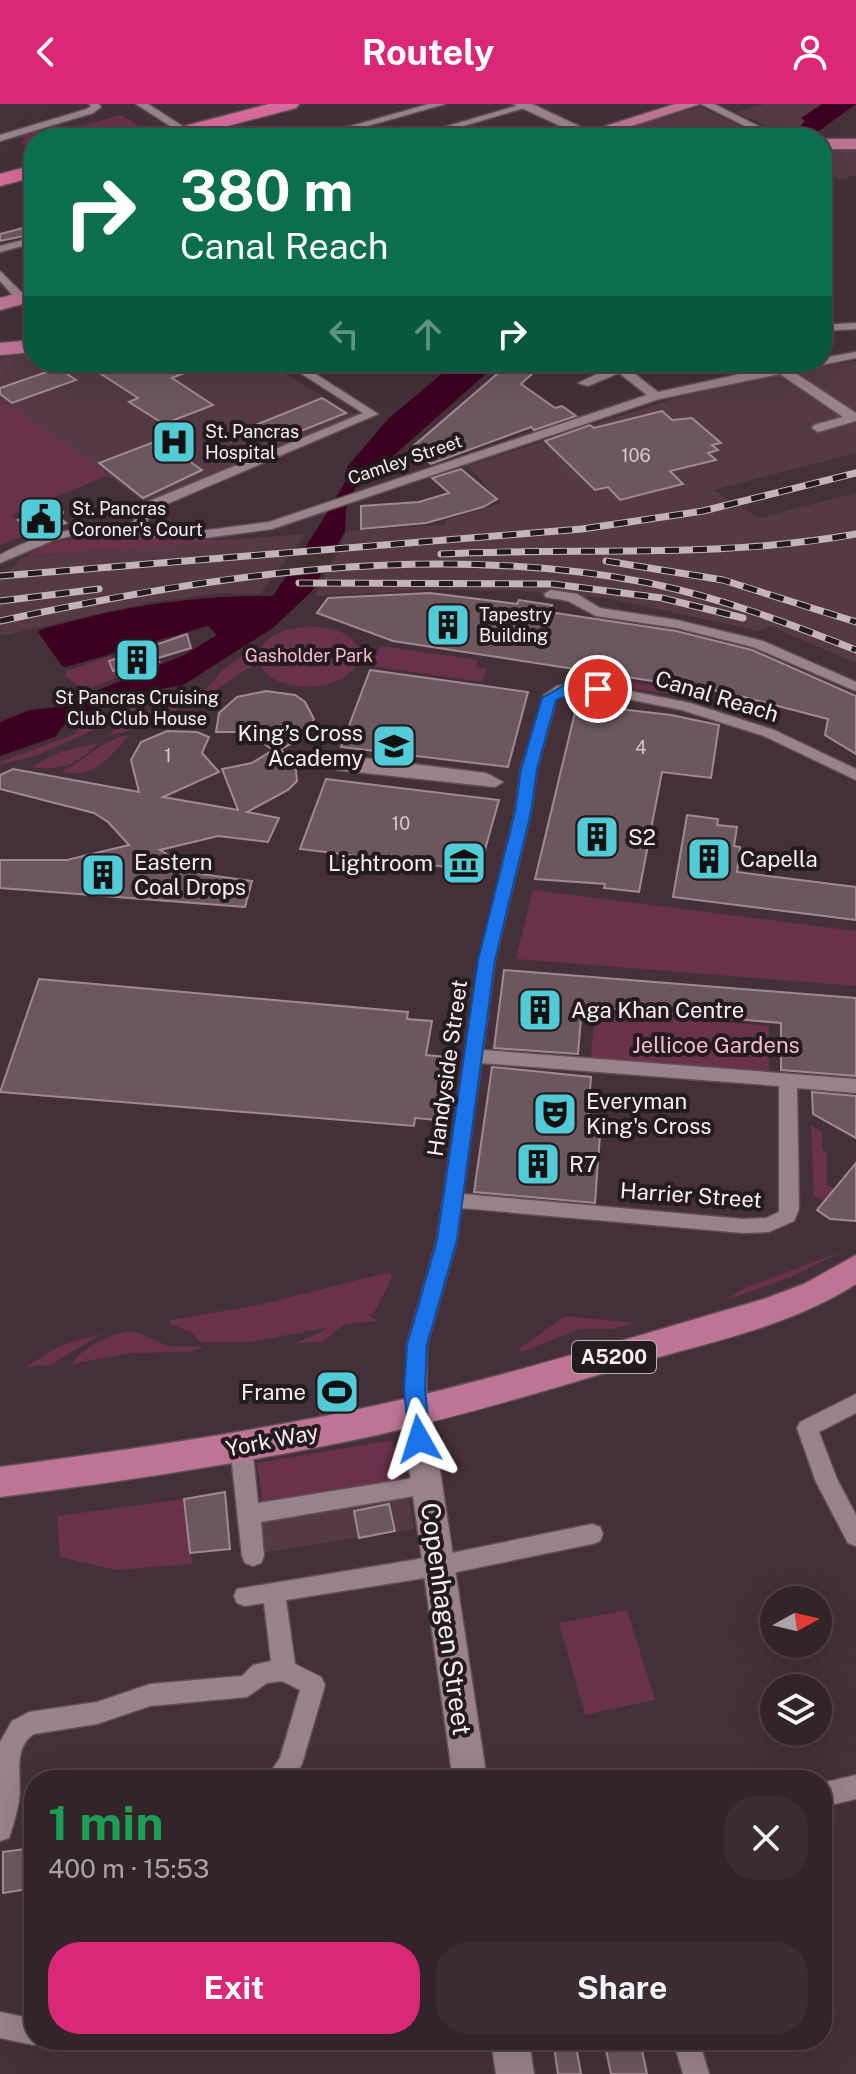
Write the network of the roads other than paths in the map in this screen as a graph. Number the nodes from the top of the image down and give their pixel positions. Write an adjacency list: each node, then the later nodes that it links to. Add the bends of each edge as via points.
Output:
1 (94, 104): 8 (street, via 90,111)
2 (141, 104): 9 (street)
3 (290, 104): 10 (highway)
4 (440, 104): 11 (street)
5 (692, 104): 14 (main road)
6 (706, 104): 15 (street)
7 (523, 105): 12 (street); 13 (main road)
8 (33, 128)
9 (179, 128)
10 (213, 128)
11 (351, 128)
12 (446, 128)
13 (572, 128)
14 (615, 128)
15 (756, 128)
16 (24, 131): 17 (street)
17 (0, 138)
18 (832, 144): 19 (main road)
19 (856, 144)
20 (24, 174): 21 (highway)
21 (0, 180)
22 (24, 243): 23 (street)
23 (0, 249)
24 (0, 274): 25 (street)
25 (24, 293)
26 (24, 297): 27 (main road)
27 (0, 304)
28 (856, 326): 29 (street)
29 (832, 327)
30 (24, 347): 31 (main road)
31 (0, 349)
32 (856, 355): 33 (street, Camley Street)
33 (832, 360)
34 (305, 372): 43 (street, via 372,414 150,506)
35 (607, 372): 39 (street)
36 (629, 372): 40 (street)
37 (767, 372): 40 (street, Camley Street)
38 (786, 372): 41 (street)
39 (584, 383)
40 (656, 396): 43 (street, Camley Street, via 272,525 186,535)
41 (854, 417): 42 (street)
42 (818, 428)
43 (135, 529): 44 (street, Camley Street, via 68,532)
44 (2, 559)
45 (551, 594): 46 (street, via 572,597 596,612 758,644)
46 (856, 687)
47 (558, 691): 49 (street, Canal Reach, via 593,687 705,711 787,741); 50 (street, Handyside Street, via 546,704)
48 (324, 761): 50 (street)
49 (856, 775)
50 (526, 786): 51 (street, Handyside Street, via 487,960)
51 (473, 1056): 52 (street); 54 (street, Handyside Street)
52 (788, 1080): 53 (street); 54 (street, Harrier Street, via 790,1200 787,1216 769,1225)
53 (856, 1086)
54 (454, 1200): 57 (street, Handyside Street, via 419,1332)
55 (856, 1268): 57 (main road, York Way / A5200, via 816,1293 771,1311)
56 (856, 1403): 63 (street, via 807,1428 827,1482)
57 (416, 1411): 58 (main road, York Way / A5200); 60 (main road, Copenhagen Street)
58 (241, 1446): 59 (main road, York Way / A5200); 61 (street)
59 (0, 1482)
60 (426, 1485): 61 (street); 65 (main road, Copenhagen Street)
61 (249, 1514): 64 (street)
62 (592, 1534): 65 (street)
63 (856, 1536)
64 (253, 1556)
65 (437, 1566): 66 (street); 70 (main road, Copenhagen Street)
66 (274, 1591): 67 (street); 68 (street)
67 (245, 1596)
68 (284, 1670): 69 (street, via 313,1685); 73 (street, via 261,1673 247,1686 150,1695 117,1709 29,1723 16,1730 8,1747 7,1799)
69 (285, 1770)
70 (468, 1770)
71 (856, 1787): 72 (street)
72 (832, 1793)
73 (0, 1829)
74 (0, 2025): 75 (street)
75 (24, 2030)
76 (511, 2050): 78 (main road)
77 (689, 2050): 79 (street)
78 (515, 2074)
79 (696, 2074)

